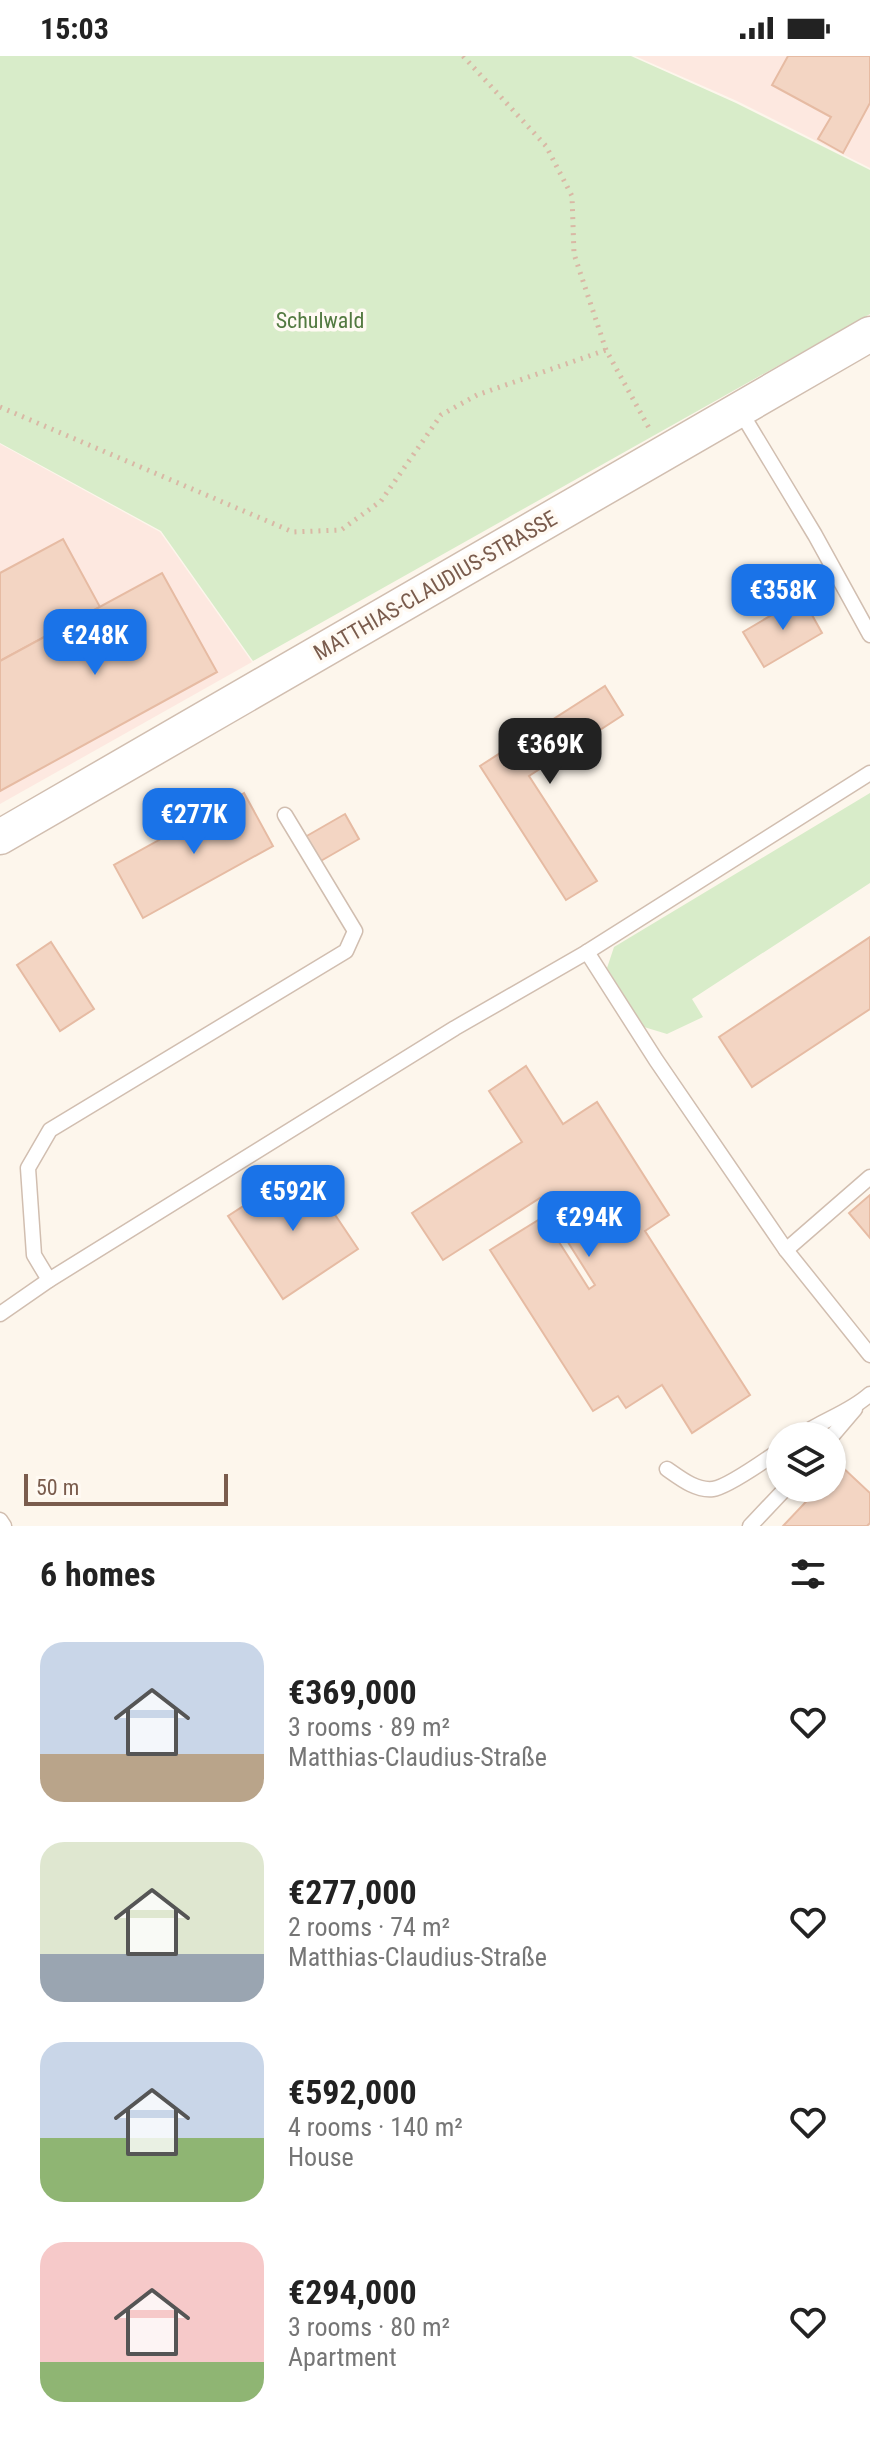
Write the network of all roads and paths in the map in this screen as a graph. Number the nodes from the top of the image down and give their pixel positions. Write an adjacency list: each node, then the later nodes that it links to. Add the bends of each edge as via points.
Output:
1 (463, 56): 3 (path, via 546,146 572,196 574,254)
2 (870, 334): 5 (street, MATTHIAS-CLAUDIUS-STRASSE)
3 (606, 350): 4 (path, via 477,395 441,415 381,501 341,530 293,532); 6 (path)
4 (0, 407)
5 (739, 409): 6 (street, MATTHIAS-CLAUDIUS-STRASSE); 7 (lane)
6 (663, 453): 10 (street, MATTHIAS-CLAUDIUS-STRASSE)
7 (870, 635)
8 (870, 773): 11 (lane)
9 (285, 815): 14 (lane, via 355,931 346,951 50,1130 28,1168 34,1255)
10 (0, 837)
11 (587, 952): 13 (lane); 14 (lane)
12 (870, 1177): 13 (lane)
13 (786, 1250): 16 (lane)
14 (49, 1280): 15 (lane)
15 (0, 1314)
16 (870, 1355)
17 (870, 1394): 18 (lane)
18 (857, 1405): 19 (lane); 20 (lane)
19 (822, 1422)
20 (843, 1422)
21 (766, 1460): 22 (lane, via 714,1489 687,1483)
22 (667, 1469)
23 (773, 1502): 26 (lane)
24 (0, 1520): 25 (lane)
25 (4, 1526)
26 (750, 1526)

